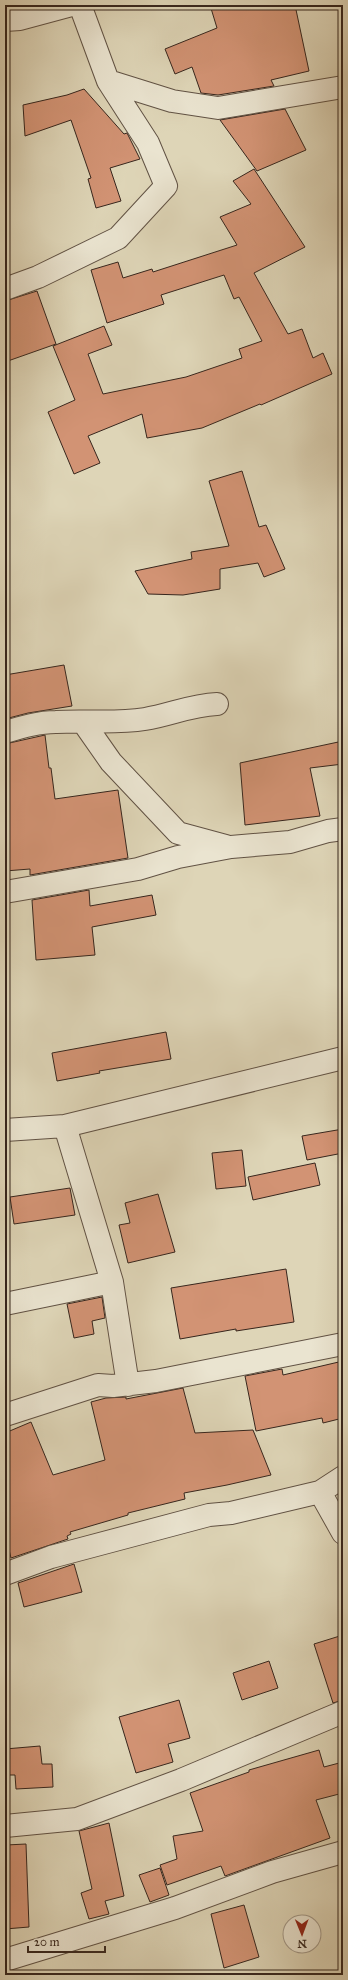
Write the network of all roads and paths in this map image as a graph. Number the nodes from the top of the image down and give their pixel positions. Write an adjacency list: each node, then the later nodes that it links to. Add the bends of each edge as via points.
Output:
1 (72, 5): 3 (street, via 20,19)
2 (80, 5): 4 (street)
3 (5, 20)
4 (108, 81): 5 (street, via 172,102 218,108); 6 (street, via 148,143 166,186 118,238 38,277)
5 (343, 87)
6 (5, 289)
7 (217, 704): 8 (street, via 198,705 146,719)
8 (83, 722): 9 (street, via 55,722 24,726); 11 (street, via 111,762 178,833)
9 (5, 732)
10 (343, 829): 11 (street, via 290,842)
11 (231, 847): 12 (street, via 178,857 138,869)
12 (5, 892)
13 (343, 1058): 14 (street)
14 (65, 1126): 15 (street); 16 (street)
15 (5, 1130)
16 (112, 1282): 17 (street); 19 (street)
17 (5, 1304)
18 (343, 1344): 19 (street)
19 (128, 1385): 20 (street, via 98,1385)
20 (5, 1415)
21 (343, 1476): 22 (street)
22 (320, 1492): 23 (street); 24 (street, via 231,1513 209,1515 51,1557)
23 (343, 1534)
24 (5, 1574)
25 (343, 1712): 26 (street, via 181,1780 77,1819)
26 (5, 1826)
27 (343, 1852): 28 (street, via 272,1872 175,1908)
28 (5, 1960)
29 (5, 1963): 30 (street, via 9,1962)
30 (10, 1975)

